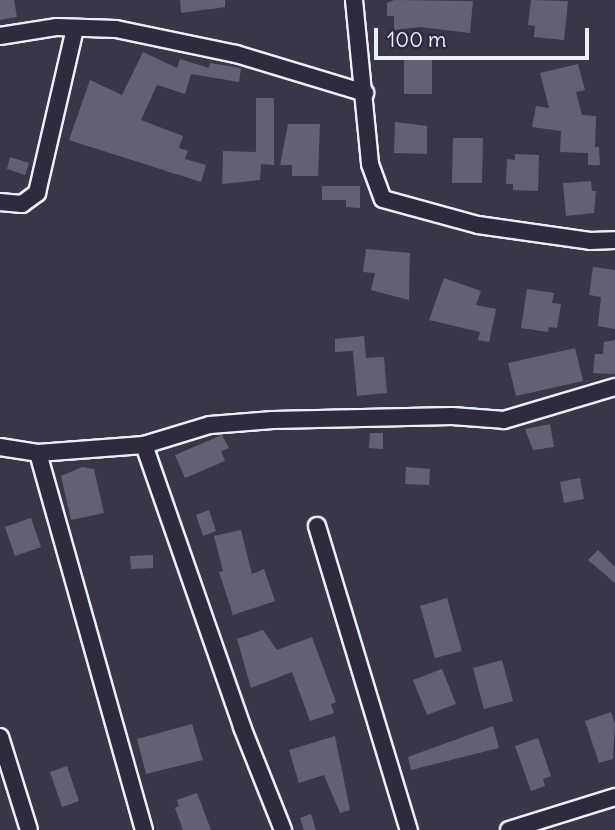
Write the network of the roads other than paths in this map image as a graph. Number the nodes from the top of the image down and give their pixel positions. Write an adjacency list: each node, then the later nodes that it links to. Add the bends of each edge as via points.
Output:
1 (354, 0): 4 (street)
2 (75, 28): 3 (street); 4 (street, via 116,29 236,54); 5 (street, via 37,193 22,204)
3 (0, 36)
4 (365, 93): 6 (street, via 370,164 383,199 478,225 590,241)
5 (0, 202)
6 (615, 240)
7 (615, 387): 8 (street, via 505,420 452,416 272,420 210,425)
8 (144, 445): 10 (street); 16 (street, via 242,727)
9 (0, 447): 10 (street)
10 (38, 453): 15 (street)
11 (317, 526): 17 (street)
12 (0, 737): 14 (street)
13 (615, 797): 18 (street)
14 (29, 830)
15 (144, 830)
16 (283, 830)
17 (409, 830)
18 (509, 830)

